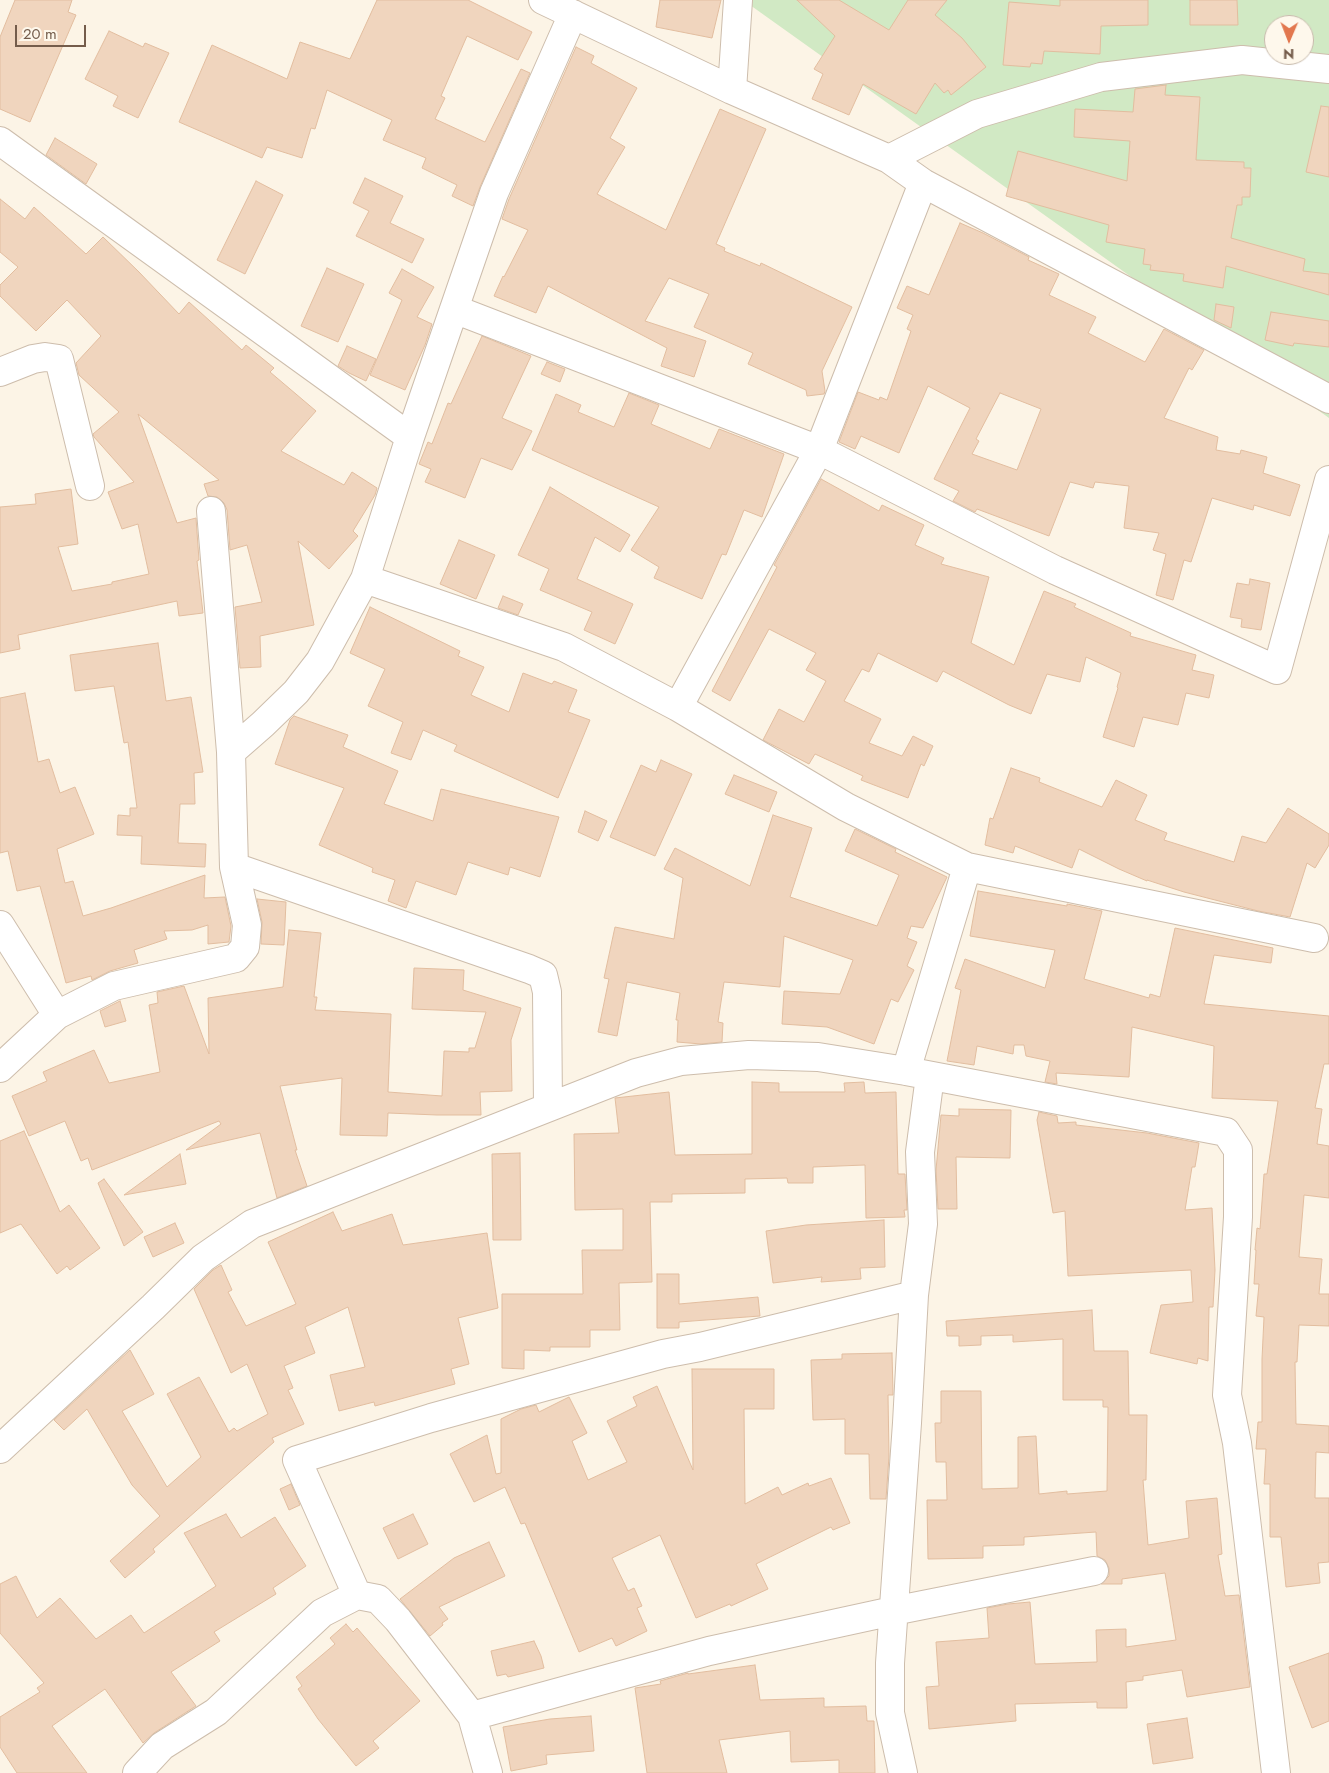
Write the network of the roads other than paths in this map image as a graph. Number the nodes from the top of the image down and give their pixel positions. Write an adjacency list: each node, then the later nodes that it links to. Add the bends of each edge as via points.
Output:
1 (543, 0): 3 (street)
2 (738, 0): 5 (street)
3 (573, 14): 5 (street); 9 (street, via 494,193)
4 (1329, 69): 7 (street, via 1242,60 1101,76 977,114)
5 (732, 90): 7 (street)
6 (0, 141): 12 (street)
7 (889, 159): 8 (street)
8 (923, 183): 11 (street); 13 (street)
9 (454, 309): 12 (street); 13 (street)
10 (0, 372): 15 (street, via 33,359 59,359)
11 (1329, 399)
12 (410, 436): 17 (street)
13 (819, 450): 14 (street, via 1054,570 1277,670); 18 (street)
14 (1329, 480)
15 (90, 486)
16 (211, 511): 19 (street)
17 (366, 579): 18 (street, via 564,647); 19 (street, via 320,661 296,692)
18 (678, 707): 21 (street, via 846,807)
19 (231, 752): 20 (street)
20 (234, 867): 24 (street, via 247,926 245,947 236,958 114,986); 27 (street, via 543,975 547,992)
21 (967, 867): 23 (street); 26 (street)
22 (0, 925): 24 (street)
23 (1314, 938)
24 (57, 1015): 25 (street)
25 (0, 1068)
26 (918, 1073): 27 (street, via 818,1058 749,1055 682,1061 636,1073); 28 (street, via 923,1224); 37 (street, via 1226,1132 1238,1150 1238,1217 1227,1395 1237,1443)
27 (548, 1107): 29 (street, via 252,1224 203,1258)
28 (914, 1295): 31 (street, via 663,1354 431,1418 297,1460); 32 (street)
29 (0, 1449)
30 (1094, 1571): 32 (street)
31 (357, 1595): 33 (street, via 378,1599 398,1620); 34 (street, via 322,1613 216,1712 162,1746)
32 (893, 1611): 33 (street, via 709,1651); 36 (street, via 890,1712)
33 (472, 1716): 35 (street)
34 (138, 1773)
35 (488, 1773)
36 (903, 1773)
37 (1276, 1773)

